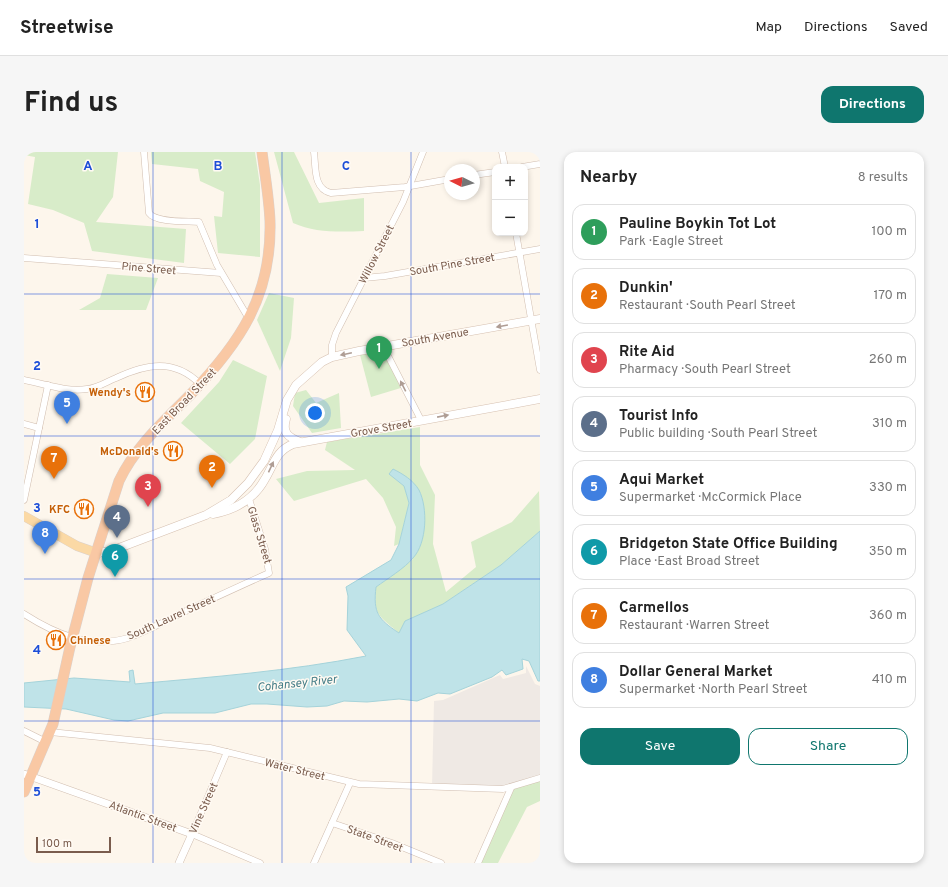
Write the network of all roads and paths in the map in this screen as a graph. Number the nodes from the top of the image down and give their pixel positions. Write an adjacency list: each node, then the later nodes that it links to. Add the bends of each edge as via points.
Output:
1 (144, 152): 17 (street, via 149,213 159,219 199,222)
2 (262, 152): 19 (highway, East Broad Street, via 269,210 269,249 262,284)
3 (314, 152): 12 (street, via 317,179 323,190 331,193 346,194)
4 (423, 152): 12 (street, Willow Street)
5 (502, 152): 6 (street)
6 (504, 164)
7 (540, 164): 8 (street)
8 (528, 166)
9 (492, 172): 10 (street)
10 (480, 174)
11 (444, 181): 12 (street)
12 (410, 186): 18 (street, Willow Street)
13 (516, 236): 15 (street)
14 (540, 249): 15 (street, South Pine Street)
15 (519, 252): 18 (street, South Pine Street); 20 (street)
16 (24, 258): 17 (street, Pine Street)
17 (221, 273): 19 (street)
18 (364, 278): 22 (street, Willow Street, via 336,333)
19 (249, 319): 25 (highway, East Broad Street, via 229,352)
20 (536, 320): 21 (main road, South Avenue, one-way to 21); 23 (street)
21 (383, 346): 22 (main road, South Avenue, one-way to 22); 29 (street, one-way to 21)
22 (332, 357): 27 (main road, South Avenue, via 318,365)
23 (540, 370)
24 (24, 380): 26 (street)
25 (200, 384): 26 (street, via 181,370 158,365 139,368 88,389); 39 (highway, East Broad Street, via 143,444 126,466 116,488)
26 (48, 386): 31 (street)
27 (295, 387): 32 (main road, via 284,431 290,438); 33 (main road, via 287,400 267,454)
28 (540, 399): 29 (main road, Grove Street, one-way to 28)
29 (421, 420): 32 (main road, Grove Street)
30 (24, 424): 31 (street)
31 (39, 428): 35 (street)
32 (301, 442): 34 (main road, Grove Street, one-way to 32, via 266,478 279,452 285,447)
33 (251, 480): 34 (main road, via 247,489); 36 (main road)
34 (249, 499): 36 (main road, via 244,497); 37 (main road, via 230,510); 40 (street, Glass Street)
35 (24, 500)
36 (231, 500): 37 (main road)
37 (206, 515): 39 (main road, via 111,551)
38 (24, 516): 39 (main road, via 77,546)
39 (97, 553): 42 (highway, East Broad Street)
40 (270, 572): 42 (street, South Laurel Street, via 130,637 111,641)
41 (24, 614): 42 (street, South Laurel Street, via 47,629)
42 (72, 638): 44 (highway, East Broad Street)
43 (24, 732): 44 (street, Water Street)
44 (48, 737): 45 (street, Water Street, via 210,748); 46 (highway, East Broad Street)
45 (227, 752): 48 (street, Water Street); 52 (street, Vine Street)
46 (28, 775): 50 (highway, East Broad Street); 52 (street, Atlantic Street)
47 (540, 778): 49 (street, Water Street)
48 (350, 783): 49 (street, Water Street, via 378,786); 51 (street)
49 (511, 788): 57 (street)
50 (24, 792)
51 (332, 823): 55 (street); 56 (street, State Street)
52 (192, 834): 53 (street, Vine Street); 54 (street, Atlantic Street)
53 (179, 863)
54 (260, 863)
55 (314, 863)
56 (441, 863)
57 (478, 863)

